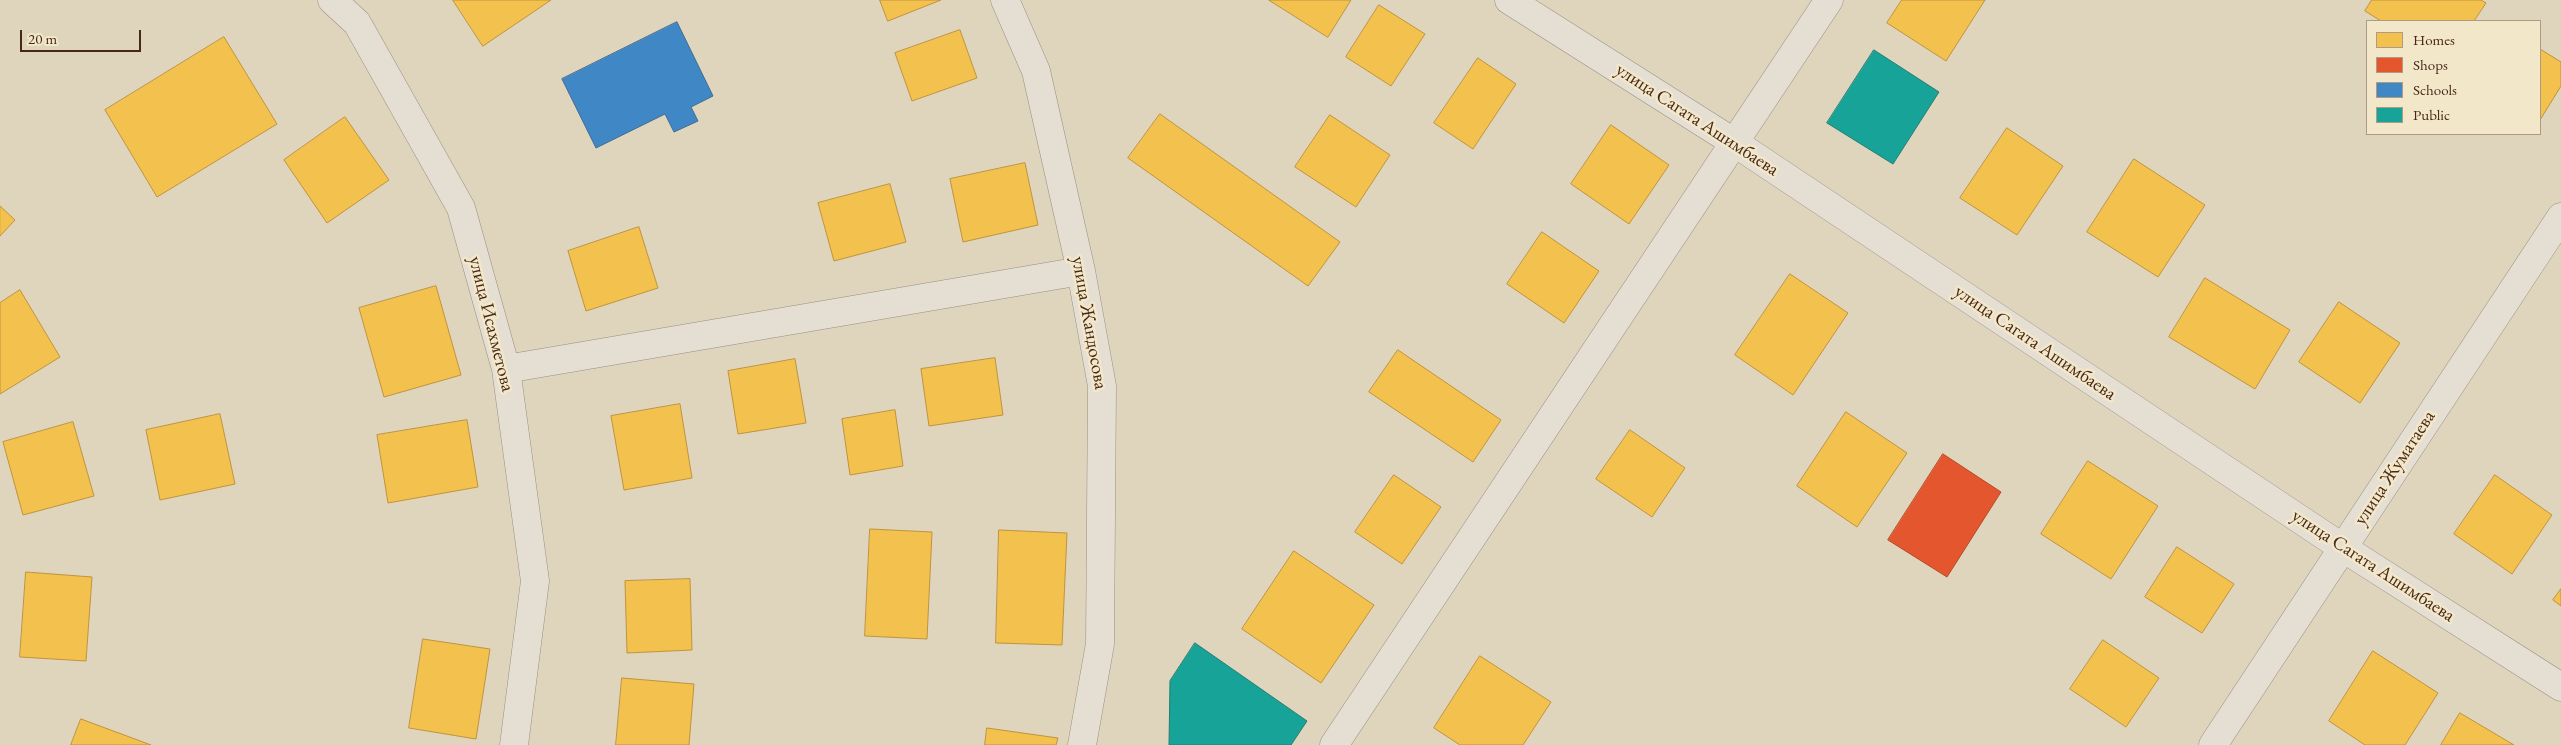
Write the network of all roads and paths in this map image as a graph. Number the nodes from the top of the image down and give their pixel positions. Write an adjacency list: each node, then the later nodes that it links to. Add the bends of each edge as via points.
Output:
1 (332, 0): 8 (street, улица Исахметова, via 357,23 462,208)
2 (1004, 0): 7 (street, улица Жандосова, via 1036,71)
3 (1509, 0): 5 (street, улица Сагата Ашимбаева)
4 (1829, 0): 5 (street)
5 (1735, 143): 9 (street, улица Сагата Ашимбаева); 11 (street)
6 (2561, 217): 9 (street, улица Жуматаева)
7 (1081, 271): 8 (street); 13 (street, улица Жандосова, via 1102,386 1100,644)
8 (506, 369): 12 (street, улица Исахметова, via 535,581)
9 (2343, 548): 10 (street, улица Сагата Ашимбаева); 14 (street, улица Жуматаева)
10 (2561, 687)
11 (1342, 742)
12 (514, 745)
13 (1082, 745)
14 (2213, 745)

